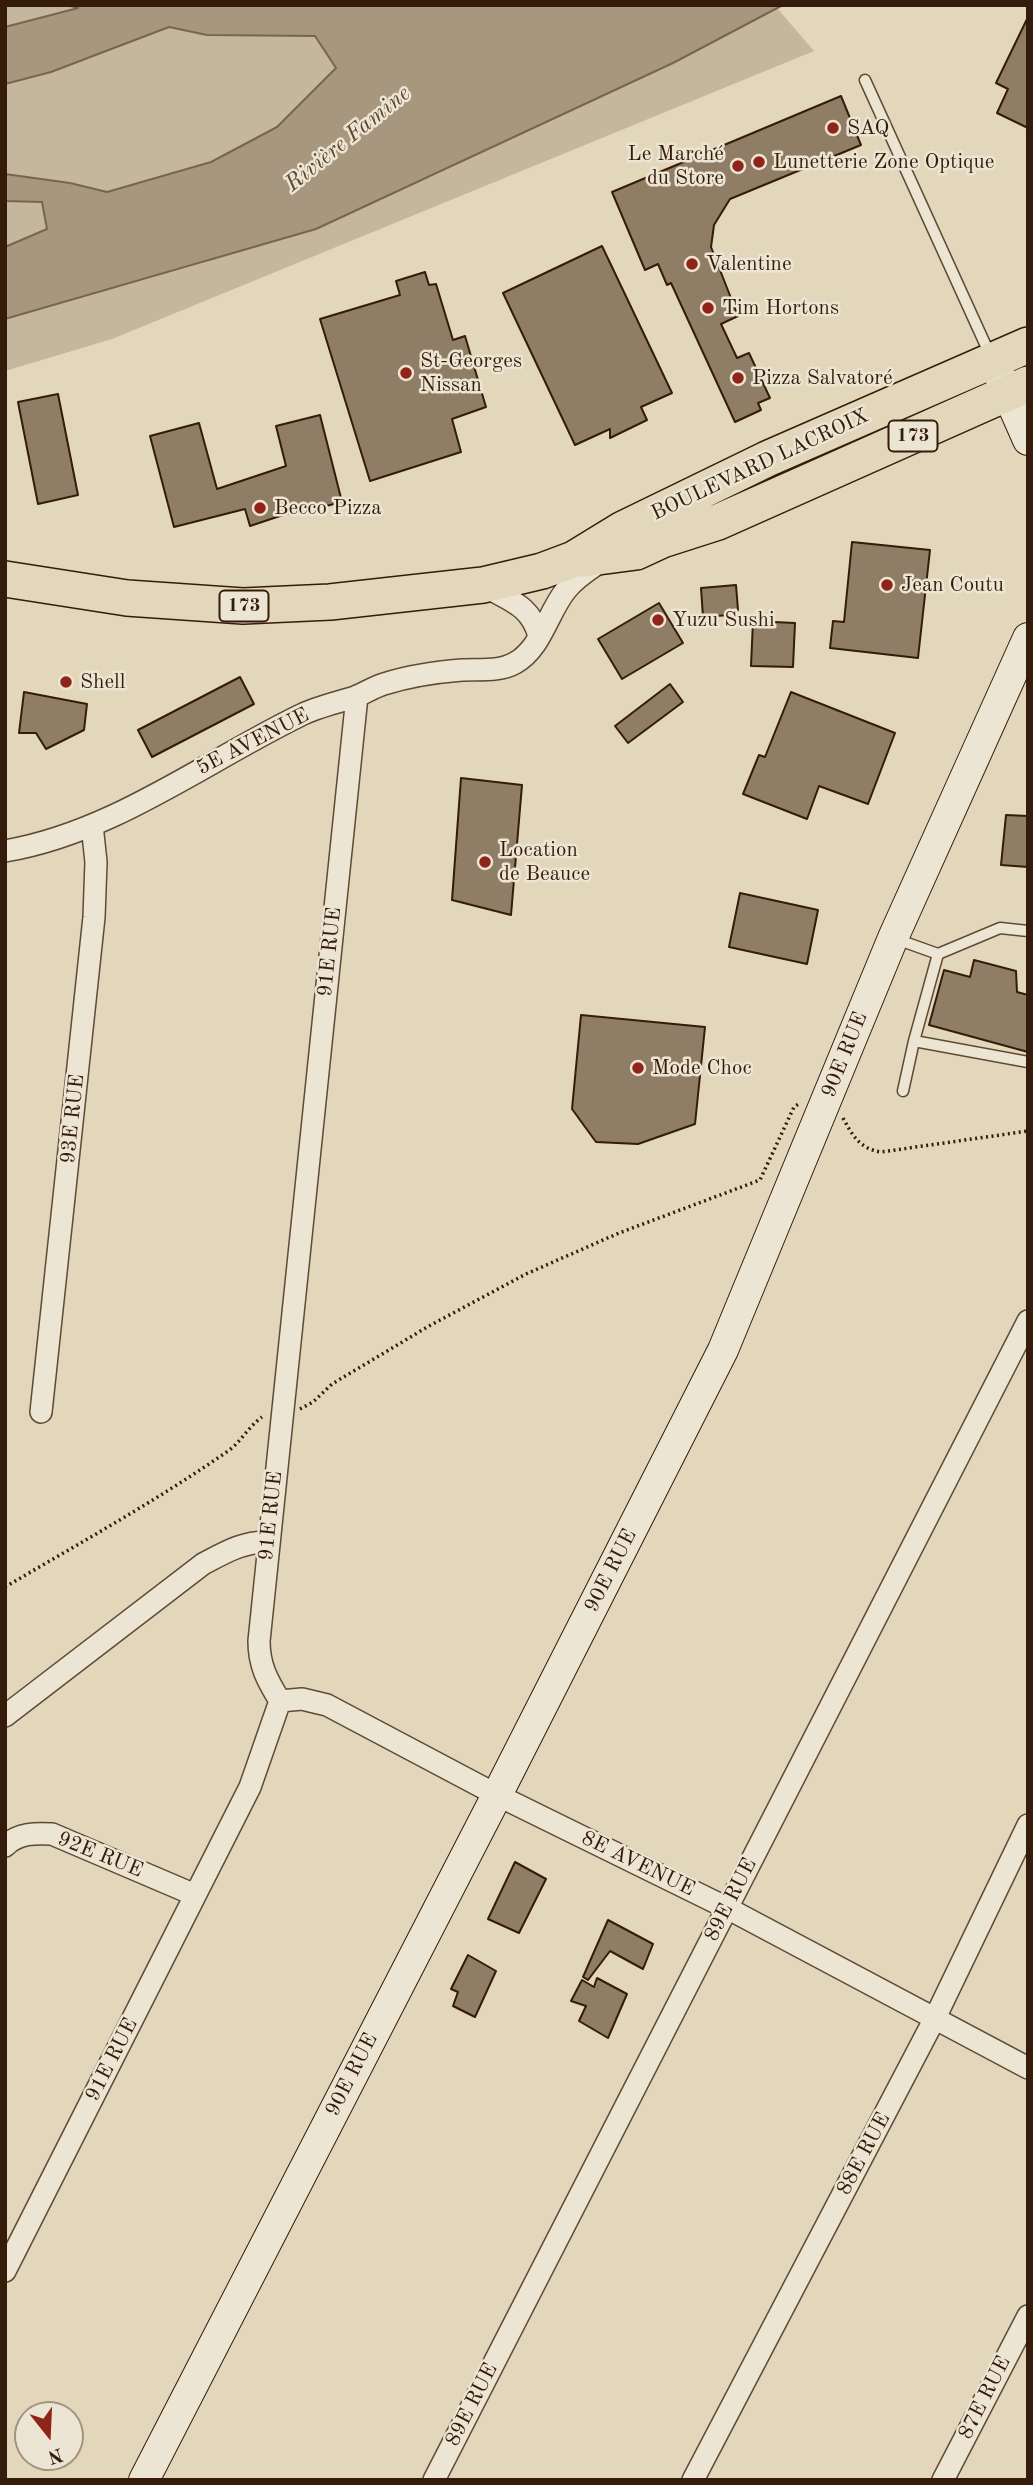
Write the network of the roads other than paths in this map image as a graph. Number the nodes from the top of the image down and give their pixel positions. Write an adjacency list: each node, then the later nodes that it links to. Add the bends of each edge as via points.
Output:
1 (865, 80): 3 (lane)
2 (1028, 345): 3 (main road, BOULEVARD LACROIX / 173)
3 (992, 359): 4 (street); 6 (main road, BOULEVARD LACROIX / 173, via 623,529)
4 (1017, 389): 5 (street); 6 (main road, BOULEVARD LACROIX / 173, via 719,522 636,552)
5 (1028, 440)
6 (591, 558): 8 (main road, BOULEVARD LACROIX / 173); 9 (street, 5E AVENUE)
7 (5, 579): 8 (main road, BOULEVARD LACROIX / 173, via 127,598 243,606)
8 (483, 585): 9 (street, via 526,609)
9 (539, 636): 11 (street, 5E AVENUE, via 514,664 495,670 418,675)
10 (1028, 640): 15 (street, 90E RUE)
11 (357, 696): 12 (street, 5E AVENUE, via 302,714); 22 (street, 91E RUE)
12 (92, 825): 13 (street, 5E AVENUE, via 35,846); 21 (street, 93E RUE, via 94,917)
13 (5, 850)
14 (1028, 932): 16 (lane, via 1000,928)
15 (893, 938): 16 (lane); 25 (street, 90E RUE, via 723,1350)
16 (938, 954): 17 (lane)
17 (914, 1041): 18 (lane); 19 (lane)
18 (1028, 1062)
19 (903, 1091)
20 (1028, 1321): 29 (street, 89E RUE)
21 (41, 1412)
22 (268, 1542): 23 (street, 91E RUE, via 259,1659); 24 (street, via 242,1545 203,1564)
23 (280, 1701): 25 (street, 8E AVENUE, via 302,1699 327,1705); 28 (street, 91E RUE, via 250,1787)
24 (5, 1716)
25 (498, 1795): 29 (street, 8E AVENUE); 34 (street, 90E RUE)
26 (1028, 1825): 30 (street, 88E RUE)
27 (5, 1846): 28 (street, 92E RUE, via 31,1833 52,1834)
28 (195, 1895): 32 (street, 91E RUE)
29 (727, 1908): 30 (street, 8E AVENUE); 35 (street, 89E RUE)
30 (935, 2018): 31 (street, 8E AVENUE); 36 (street, 88E RUE)
31 (1028, 2068)
32 (5, 2272)
33 (1028, 2316): 37 (street, 87E RUE)
34 (144, 2480)
35 (433, 2480)
36 (693, 2480)
37 (943, 2480)

